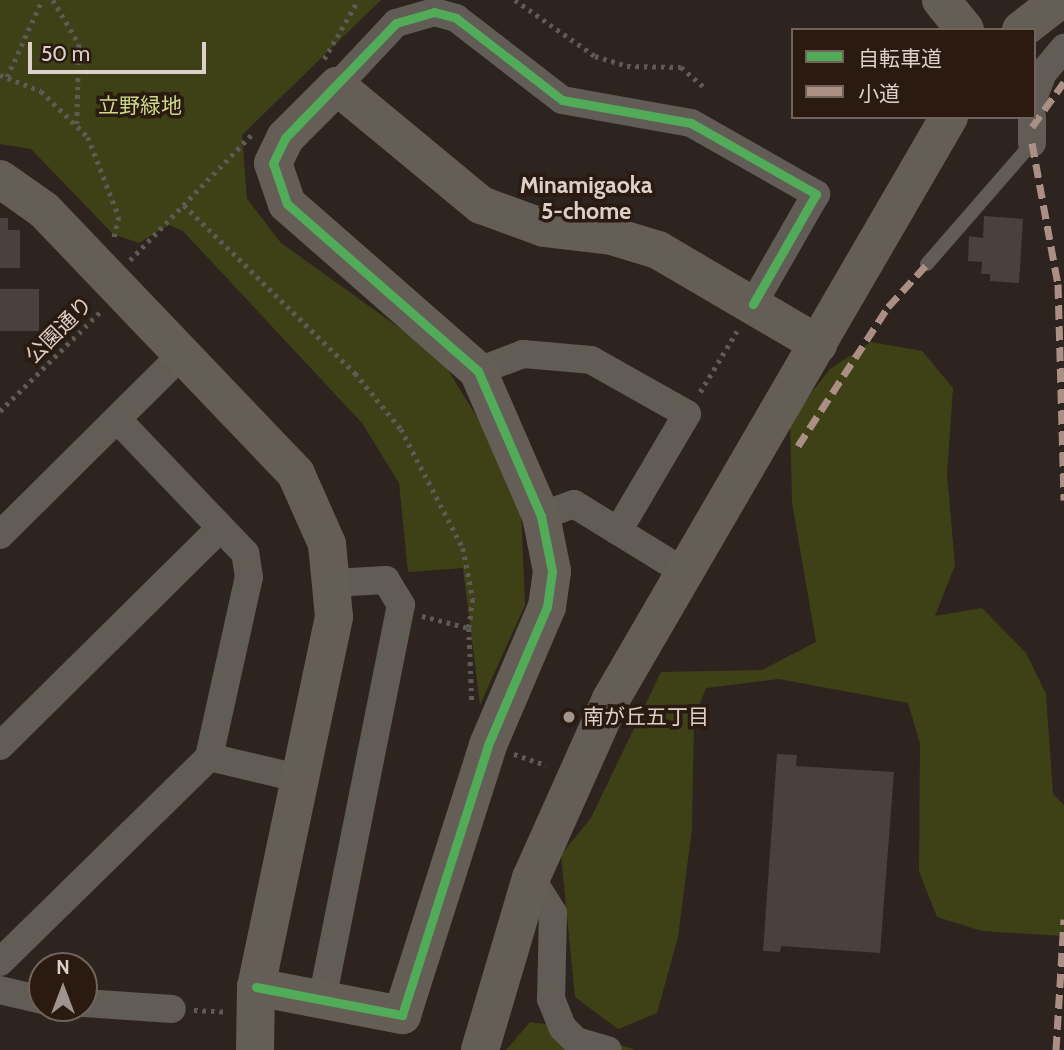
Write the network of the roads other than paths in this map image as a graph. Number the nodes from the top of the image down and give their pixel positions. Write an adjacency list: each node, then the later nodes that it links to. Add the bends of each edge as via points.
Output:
1 (941, 0): 3 (street)
2 (1060, 0): 4 (street)
3 (963, 28)
4 (1024, 28)
5 (1064, 48): 7 (street, via 1042,73)
6 (330, 73): 12 (street, via 481,205 544,228 612,236 658,250); 12 (street, via 396,23 434,12 456,18 562,100 691,123 816,194); 15 (street, via 285,138 274,163 276,185 287,204)
7 (1036, 90)
8 (948, 119): 13 (street)
9 (1031, 130): 11 (lane)
10 (0, 179): 14 (street, via 44,210)
11 (927, 264)
12 (749, 311): 13 (street)
13 (818, 344): 21 (street)
14 (183, 353): 16 (street); 22 (street, via 296,474 323,533)
15 (478, 371): 17 (street); 19 (street, via 523,354 591,360 687,414)
16 (117, 419): 18 (street); 20 (street)
17 (541, 516): 19 (street, via 574,504); 30 (street, via 552,571 547,607 488,745 402,1015)
18 (220, 528): 23 (street); 24 (street, via 245,553 250,577)
19 (618, 531): 21 (street)
20 (0, 535)
21 (683, 570): 26 (street, via 611,699)
22 (332, 583): 25 (street, via 334,617); 30 (street, via 386,580 401,611)
23 (0, 746)
24 (209, 757): 25 (street); 27 (street)
25 (298, 778): 31 (street)
26 (531, 878): 35 (street); 36 (street, via 553,913 551,999 563,1028 576,1041)
27 (0, 962)
28 (0, 990): 29 (street)
29 (28, 997)
30 (322, 999): 31 (street)
31 (247, 1000): 34 (street)
32 (98, 1006): 33 (street, via 133,1013)
33 (173, 1009)
34 (255, 1050)
35 (480, 1050)
36 (608, 1050)

